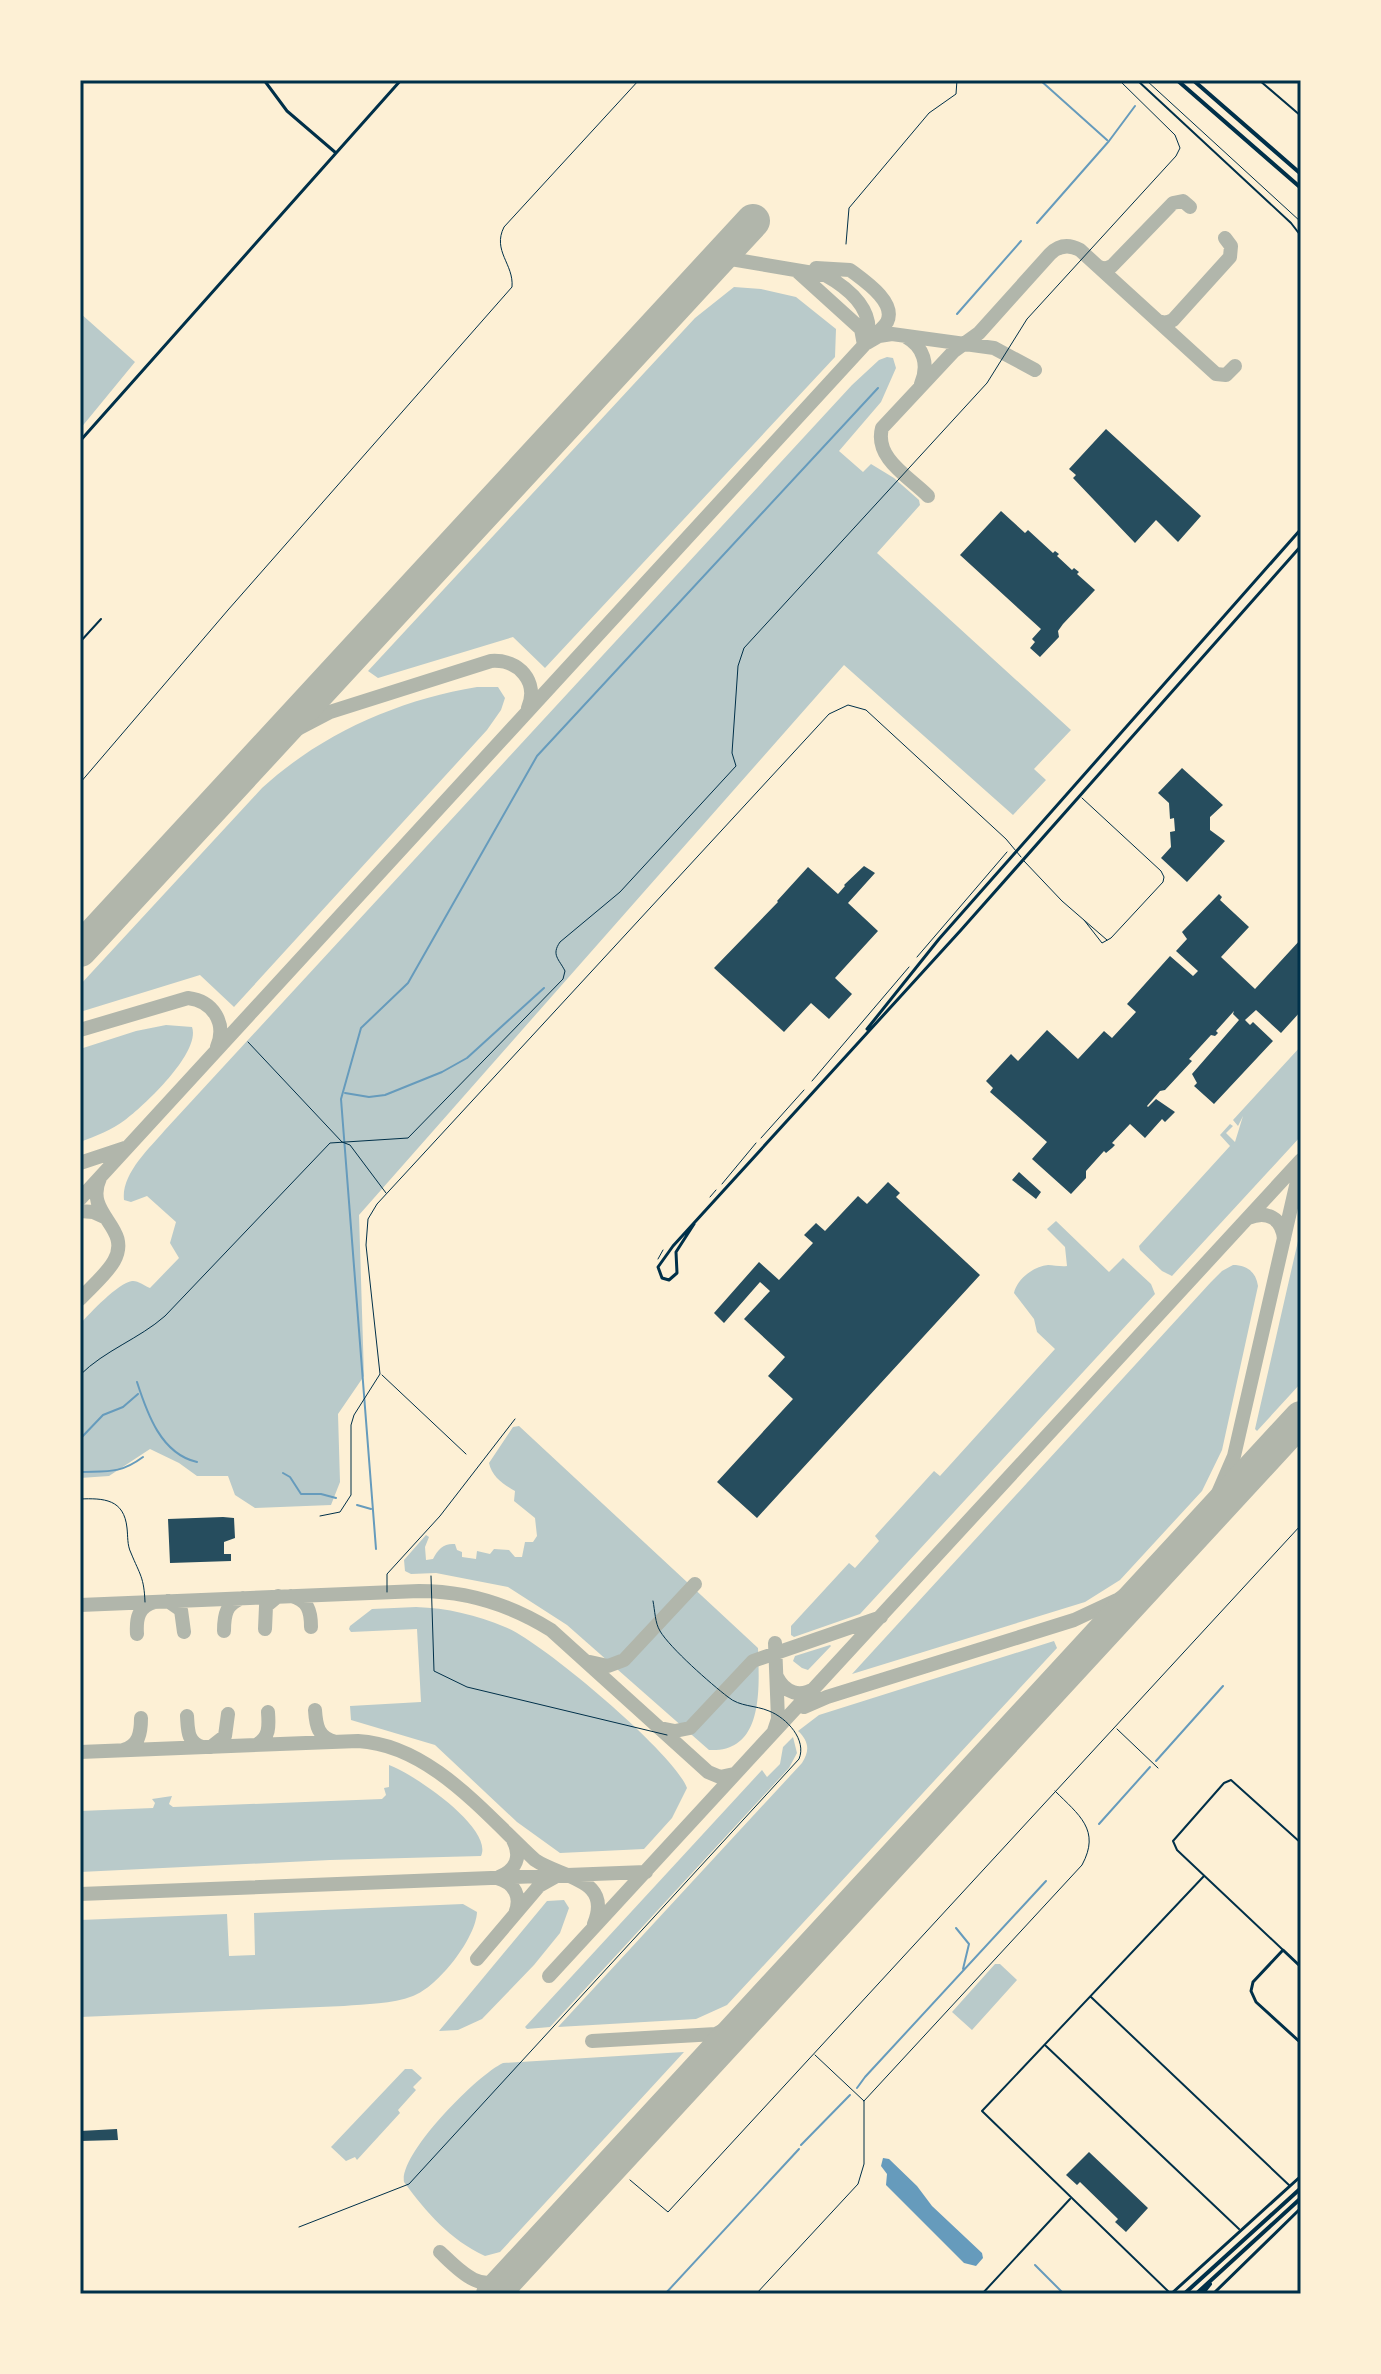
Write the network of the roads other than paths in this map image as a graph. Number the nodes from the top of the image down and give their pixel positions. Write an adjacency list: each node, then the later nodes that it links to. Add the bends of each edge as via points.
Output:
1 (264, 80): 11 (street, via 287,111)
2 (401, 80): 11 (street)
3 (639, 80): 21 (lane, via 504,227 500,252 513,276 512,287)
4 (957, 80): 15 (lane, via 956,94 929,113 849,208)
5 (1119, 80): 29 (lane, via 1175,135 1180,148 1176,156 1027,319 987,383 744,648 732,753 736,766 620,892 560,942 555,950 565,971 563,979 408,1138)
6 (1137, 80): 14 (street)
7 (1177, 80): 13 (highway)
8 (1193, 80): 12 (highway)
9 (1259, 80): 10 (street)
10 (1301, 116)
11 (336, 153): 16 (street)
12 (1301, 174)
13 (1301, 188)
14 (1301, 236)
15 (846, 244)
16 (80, 441)
17 (1301, 529): 23 (street)
18 (1301, 546): 22 (street)
19 (101, 619): 20 (street)
20 (80, 642)
21 (80, 783)
22 (1080, 796): 24 (street); 26 (lane, via 1164,877)
23 (1016, 851): 24 (lane); 27 (street); 30 (lane, via 866,710 848,705 836,709)
24 (1023, 860): 25 (lane); 27 (street)
25 (1083, 918): 26 (lane); 26 (lane, via 1102,943)
26 (1107, 940)
27 (860, 1039): 31 (street)
28 (248, 1042): 29 (lane)
29 (342, 1142): 30 (lane, via 350,1145); 33 (lane, via 330,1143 158,1322 99,1357)
30 (387, 1194): 32 (lane, via 368,1219 366,1245)
31 (694, 1224): 31 (street, via 659,1265 662,1278 669,1280 677,1273 676,1252)
32 (380, 1374): 35 (lane); 37 (lane, via 351,1425 351,1495 340,1512)
33 (80, 1375)
34 (515, 1419): 40 (lane, via 387,1574)
35 (466, 1454)
36 (80, 1499): 42 (lane, via 108,1500 122,1509 130,1552 144,1580)
37 (320, 1516)
38 (1301, 1525): 43 (lane)
39 (431, 1576): 44 (lane, via 434,1671 439,1675 480,1690)
40 (387, 1592)
41 (653, 1601): 63 (lane, via 667,1640 728,1697 778,1716 799,1737 799,1759 409,2184)
42 (145, 1602)
43 (1115, 1727): 45 (lane); 46 (lane)
44 (667, 1735)
45 (1158, 1768)
46 (1054, 1791): 54 (lane); 55 (lane, via 1086,1825 1089,1847 1082,1865)
47 (1301, 1843): 48 (street, via 1238,1783 1227,1781 1174,1839 1177,1850)
48 (1204, 1876): 49 (street); 51 (street)
49 (1283, 1950): 50 (street); 52 (street, via 1251,1991 1256,2002)
50 (1301, 1967)
51 (1091, 1996): 53 (street); 58 (street)
52 (1301, 2043)
53 (1045, 2046): 60 (street, via 982,2111); 64 (street)
54 (813, 2053): 55 (lane); 57 (lane, via 668,2212)
55 (864, 2101): 65 (lane, via 864,2164 858,2184)
56 (1301, 2176): 58 (street)
57 (630, 2180)
58 (1290, 2186): 64 (street)
59 (1301, 2188): 68 (highway)
60 (1071, 2198): 66 (street); 67 (street)
61 (1301, 2198): 69 (highway)
62 (1301, 2208): 70 (street)
63 (299, 2227)
64 (1242, 2232): 67 (street)
65 (756, 2294)
66 (982, 2294)
67 (1171, 2294)
68 (1184, 2294)
69 (1199, 2294)
70 (1213, 2294)

